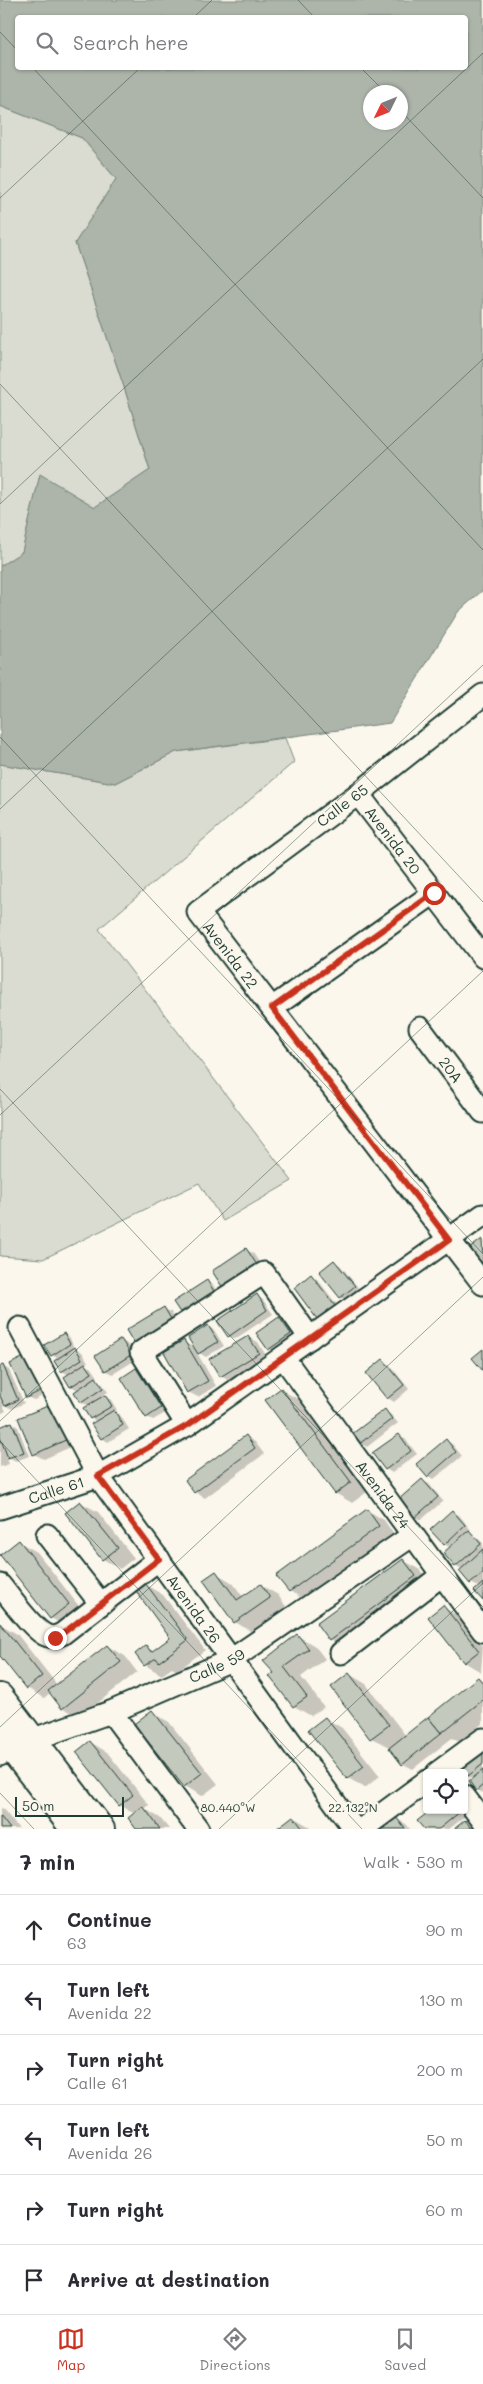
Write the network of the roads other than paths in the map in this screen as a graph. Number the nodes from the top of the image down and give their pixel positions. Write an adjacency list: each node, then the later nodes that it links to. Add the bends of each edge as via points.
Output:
1 (483, 695): 2 (street, Calle 65)
2 (358, 794): 3 (street, Avenida 20); 4 (street, Calle 65)
3 (434, 893): 5 (street, Avenida 20); 6 (street)
4 (198, 912): 6 (street, Avenida 22)
5 (483, 957)
6 (272, 1008): 10 (street, Avenida 22)
7 (420, 1028): 8 (street, 20A)
8 (483, 1112)
9 (483, 1215): 10 (street, Calle 61)
10 (449, 1240): 11 (street, Avenida 22); 13 (street, Calle 61)
11 (483, 1284)
12 (20, 1328): 16 (street, Avenida 26)
13 (310, 1338): 14 (street, Calle 61); 15 (street, via 264,1273 141,1352)
14 (283, 1357): 15 (street, Calle 61); 19 (street, Avenida 24)
15 (188, 1425): 16 (street, Calle 61)
16 (98, 1476): 17 (street, Calle 61); 20 (street, Avenida 26)
17 (0, 1508)
18 (47, 1535): 23 (street)
19 (413, 1535): 21 (street, Avenida 24); 26 (street, Calle 59)
20 (159, 1559): 23 (street); 26 (street, Avenida 26)
21 (442, 1575): 24 (street, Avenida 24); 25 (street)
22 (0, 1585): 23 (street, via 37,1629 55,1638)
23 (101, 1604)
24 (483, 1632)
25 (341, 1653)
26 (231, 1660): 28 (street, Calle 59); 38 (street, Avenida 26)
27 (0, 1697): 30 (main road)
28 (111, 1712): 30 (street, Calle 59); 37 (street)
29 (483, 1739): 31 (street)
30 (11, 1744): 35 (main road); 36 (main road)
31 (444, 1769)
32 (423, 1785): 39 (street)
33 (468, 1801): 34 (street)
34 (483, 1821)
35 (74, 1829)
36 (102, 1829)
37 (198, 1829)
38 (354, 1829)
39 (362, 1829)

